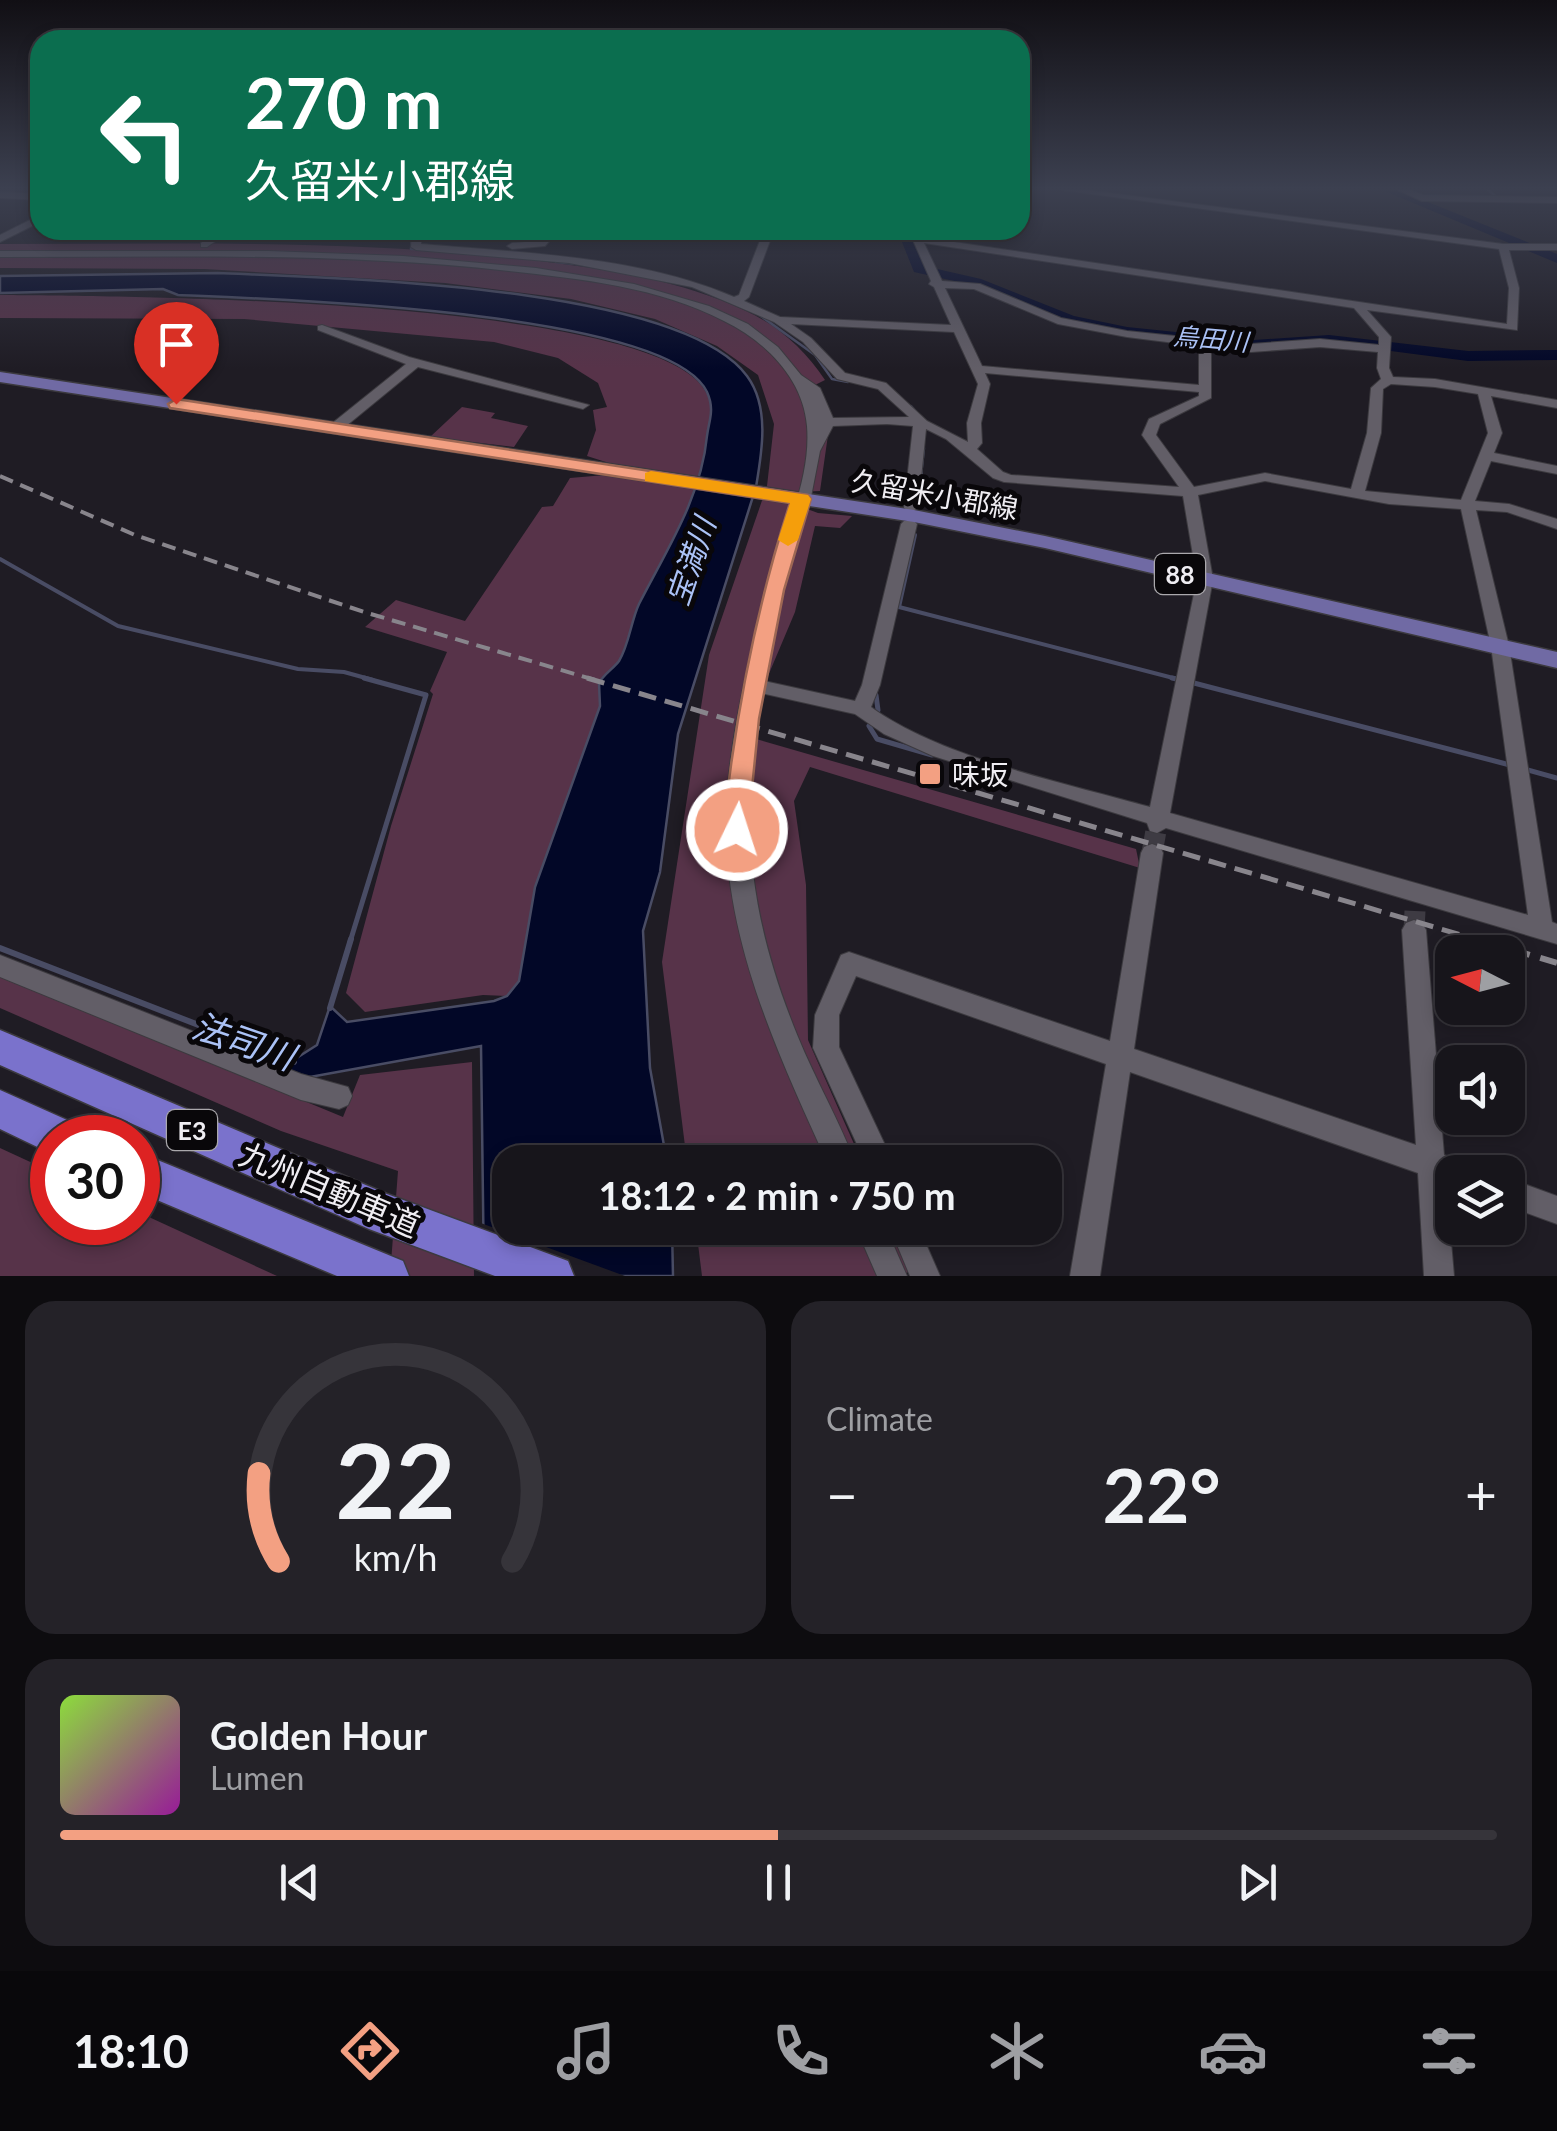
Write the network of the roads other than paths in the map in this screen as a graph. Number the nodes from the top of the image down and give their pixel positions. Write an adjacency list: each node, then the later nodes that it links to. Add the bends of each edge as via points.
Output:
1 (461, 250): 7 (street)
2 (507, 250): 7 (street)
3 (759, 250): 10 (street)
4 (921, 250): 9 (street)
5 (986, 250): 11 (street)
6 (1504, 250): 11 (street, via 1514,288 1513,328)
7 (505, 253): 10 (street, via 634,270)
8 (0, 254): 17 (street, via 366,258 516,269 670,296 729,319)
9 (930, 274): 14 (street); 15 (street, via 1088,328)
10 (734, 302): 12 (street); 17 (street)
11 (1359, 307): 16 (street, via 1383,332)
12 (778, 320): 14 (street); 28 (street, via 841,376 884,389)
13 (322, 328): 18 (street)
14 (956, 330): 19 (street)
15 (1205, 342): 16 (street); 23 (street)
16 (1385, 346): 22 (street)
17 (774, 349): 20 (street)
18 (415, 363): 25 (street); 29 (street)
19 (976, 369): 23 (street); 30 (street, via 985,391)
20 (795, 376): 27 (street, via 816,391); 31 (street, via 812,412)
21 (0, 377): 29 (main road, 久留米小郡線 / 88)
22 (1388, 380): 24 (street); 35 (street, via 1377,388 1374,433)
23 (1204, 389): 34 (street, via 1205,398 1154,422 1149,435)
24 (1483, 390): 26 (street); 32 (street, via 1495,433)
25 (583, 404)
26 (1557, 404)
27 (828, 422): 28 (street); 31 (street)
28 (927, 422): 30 (street); 43 (street)
29 (336, 428): 36 (main road, 久留米小郡線 / 88)
30 (970, 450): 34 (street, via 1009,478)
31 (813, 452): 36 (street)
32 (1489, 456): 33 (street); 37 (street)
33 (1557, 470)
34 (1190, 492): 35 (street, via 1265,477); 39 (street)
35 (1357, 494): 37 (street)
36 (798, 499): 39 (main road, 久留米小郡線 / 88, via 1044,542); 42 (street)
37 (1467, 504): 38 (street, via 1522,511); 40 (street)
38 (1557, 524)
39 (1205, 580): 40 (main road, 久留米小郡線 / 88); 44 (street)
40 (1500, 646): 41 (main road, 久留米小郡線 / 88); 47 (street)
41 (1557, 660)
42 (754, 685): 43 (street); 54 (street, via 738,804 746,916 775,1015)
43 (861, 708): 44 (street, via 931,748)
44 (1159, 820): 46 (street)
45 (1152, 853): 50 (street)
46 (1414, 911): 47 (street); 56 (street)
47 (1549, 932)
48 (0, 966): 51 (street)
49 (0, 1046): 65 (highway, 九州自動車道 / E3, via 384,1214)
50 (1120, 1058): 55 (street, via 849,963 827,1015 826,1048); 57 (street); 68 (street)
51 (338, 1096)
52 (0, 1109): 53 (highway)
53 (30, 1123)
54 (833, 1145)
55 (870, 1145)
56 (1441, 1155)
57 (1435, 1166)
58 (160, 1181): 64 (highway, 九州自動車道 / E3)
59 (1525, 1198): 60 (street)
60 (1557, 1210)
61 (878, 1245): 66 (street)
62 (912, 1245): 67 (street)
63 (1440, 1245): 69 (street)
64 (381, 1273)
65 (553, 1276)
66 (892, 1276)
67 (925, 1276)
68 (1086, 1276)
69 (1439, 1276)

